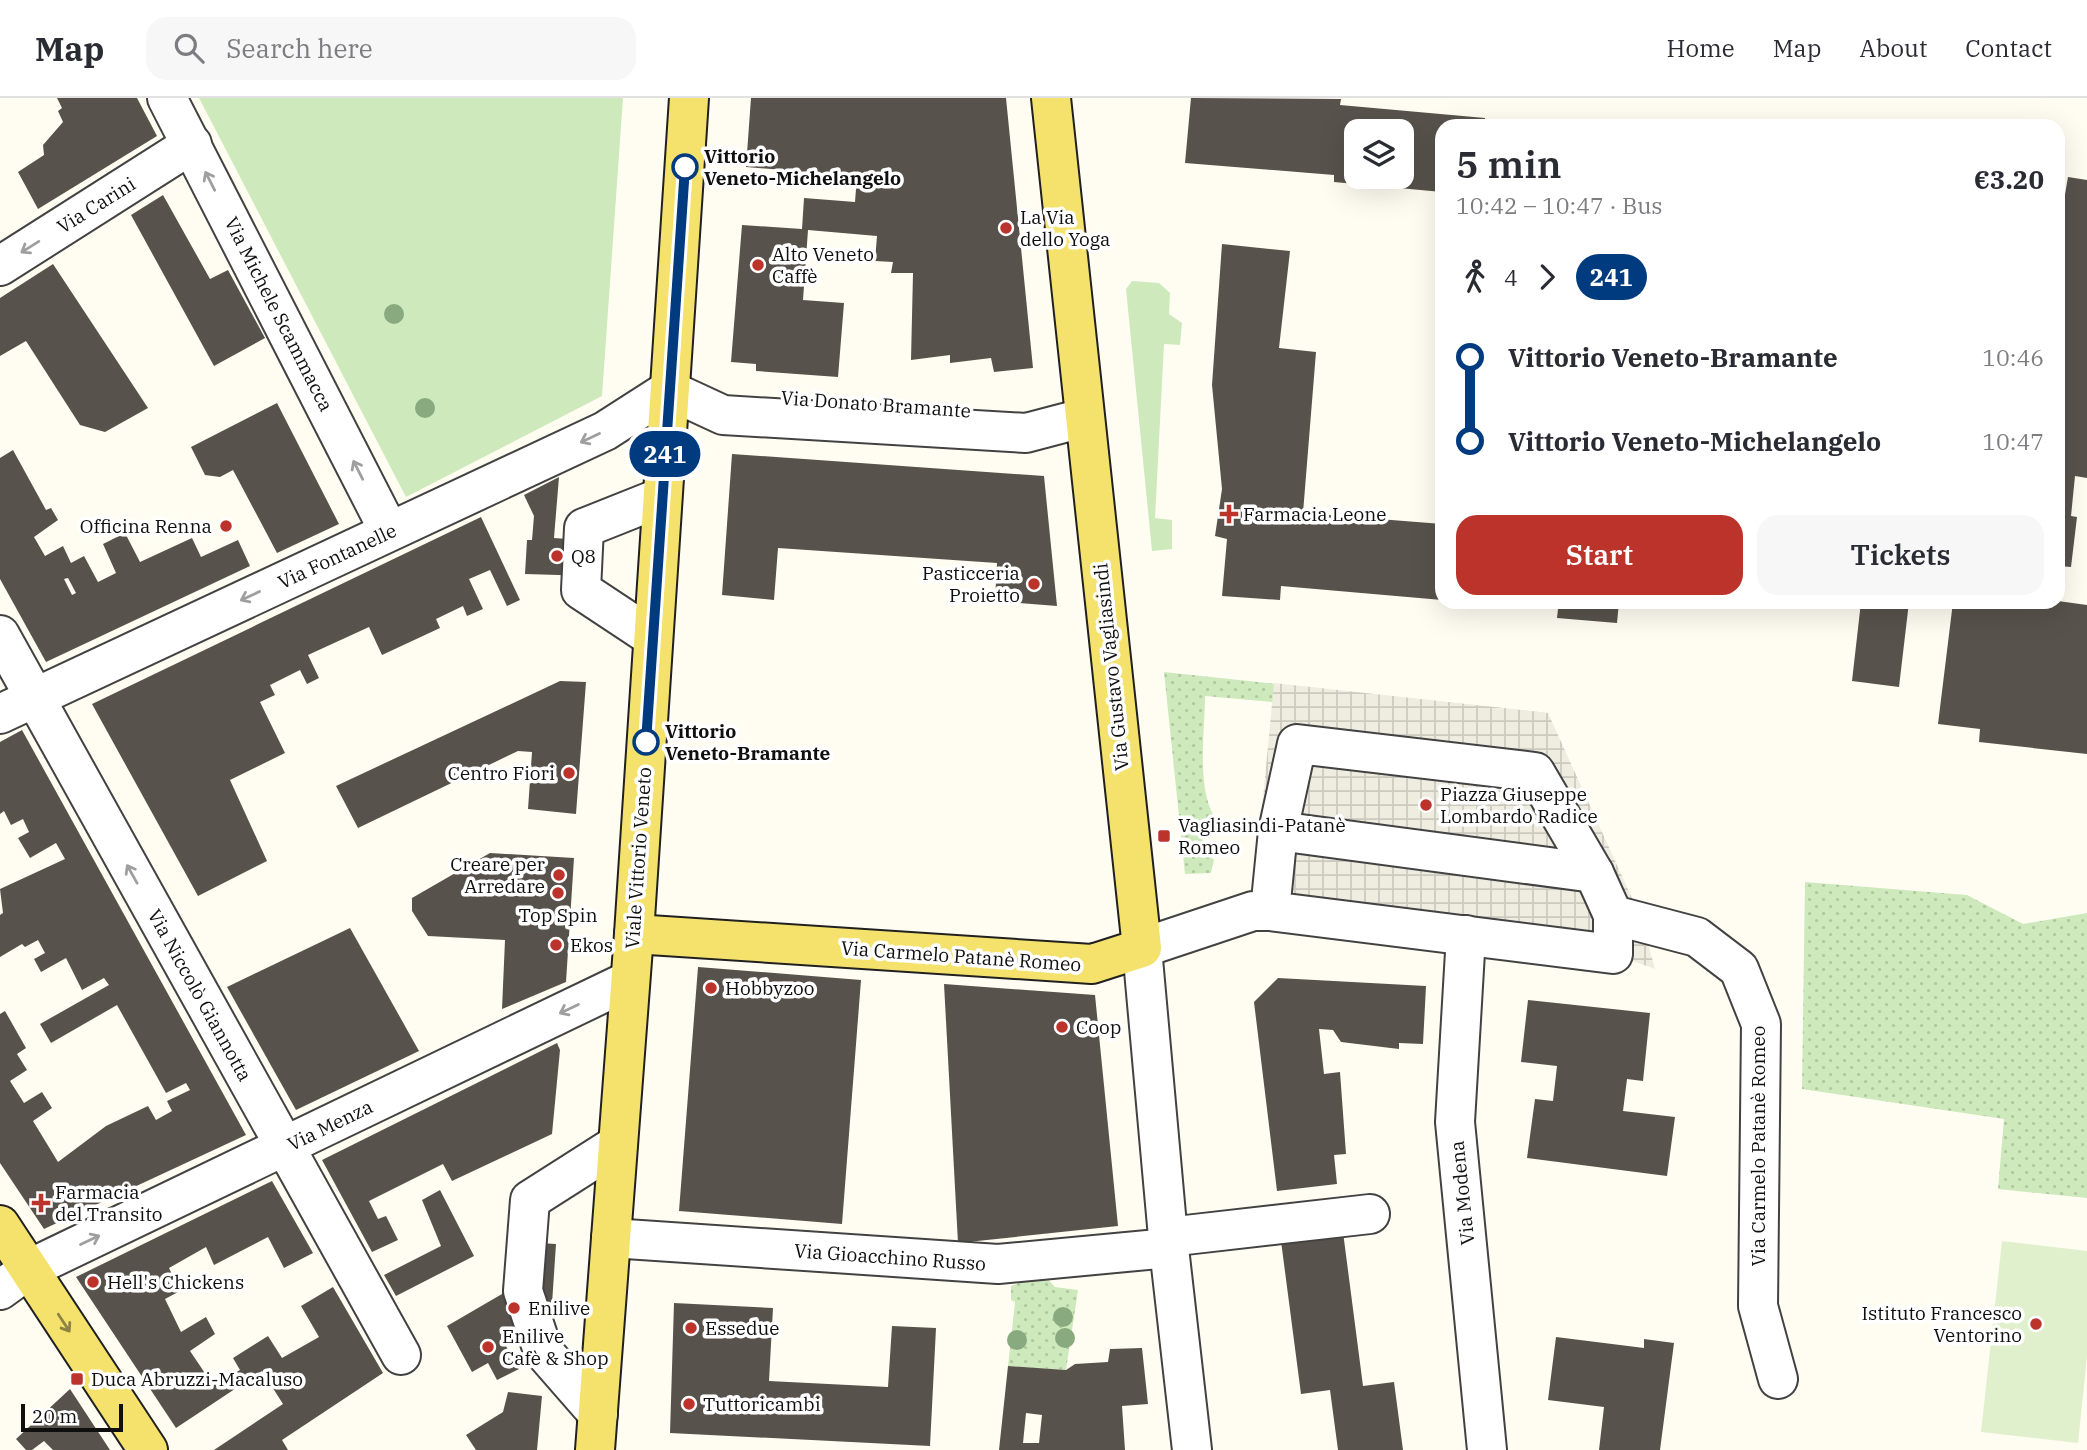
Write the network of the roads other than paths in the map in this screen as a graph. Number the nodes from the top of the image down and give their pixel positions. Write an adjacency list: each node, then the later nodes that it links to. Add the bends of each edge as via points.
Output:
1 (167, 98): 4 (street, Via Michele Scammacca)
2 (689, 98): 6 (main road, Viale Vittorio Veneto)
3 (1051, 98): 7 (main road, Via Gustavo Vagliasindi)
4 (192, 145): 5 (street, Via Carini, one-way to 5); 9 (street, Via Michele Scammacca, one-way to 4)
5 (0, 266)
6 (669, 390): 7 (street, Via Donato Bramante); 8 (main road, Viale Vittorio Veneto); 9 (street, Via Fontanelle, one-way to 9, via 605,431)
7 (1083, 418): 20 (main road, Via Gustavo Vagliasindi)
8 (662, 497): 11 (main road, Viale Vittorio Veneto); 11 (street, via 584,528 581,590)
9 (389, 531): 12 (street, Via Fontanelle, one-way to 12)
10 (0, 635): 12 (street, Via Niccolò Giannotta)
11 (652, 637): 18 (main road, Viale Vittorio Veneto)
12 (34, 696): 13 (street, Via Fontanelle); 23 (street, Via Niccolò Giannotta, one-way to 12)
13 (0, 714)
14 (1278, 831): 15 (street); 15 (street, via 1297,744 1535,772); 16 (street)
15 (1594, 873): 17 (street)
16 (1270, 911): 19 (street, Via Carmelo Patanè Romeo); 20 (street, Via Carmelo Patanè Romeo, via 1253,911)
17 (1614, 915): 19 (street, Via Carmelo Patanè Romeo, via 1613,954); 30 (street, Via Carmelo Patanè Romeo, via 1697,937 1739,969 1761,1024 1758,1306)
18 (634, 934): 20 (main road, Via Carmelo Patanè Romeo, via 1092,964); 21 (main road, Viale Vittorio Veneto)
19 (1466, 935): 34 (street, Via Modena, via 1455,1122)
20 (1142, 948): 27 (street, Via Gustavo Vagliasindi)
21 (630, 980): 22 (main road, Viale Vittorio Veneto); 23 (street, Via Menza, one-way to 23)
22 (618, 1144): 26 (main road, Viale Vittorio Veneto); 31 (street, via 530,1199 523,1290 543,1351)
23 (284, 1148): 28 (street, Via Menza, one-way to 23); 29 (street, Via Niccolò Giannotta)
24 (1370, 1213): 27 (street)
25 (0, 1225): 28 (main road)
26 (611, 1238): 27 (street, Via Gioacchino Russo, via 998,1264); 31 (main road, Viale Vittorio Veneto)
27 (1168, 1242): 33 (street, Via Gustavo Vagliasindi)
28 (14, 1280): 32 (main road, one-way to 32)
29 (401, 1354)
30 (1778, 1380)
31 (597, 1432)
32 (148, 1450)
33 (1192, 1450)
34 (1487, 1450)

